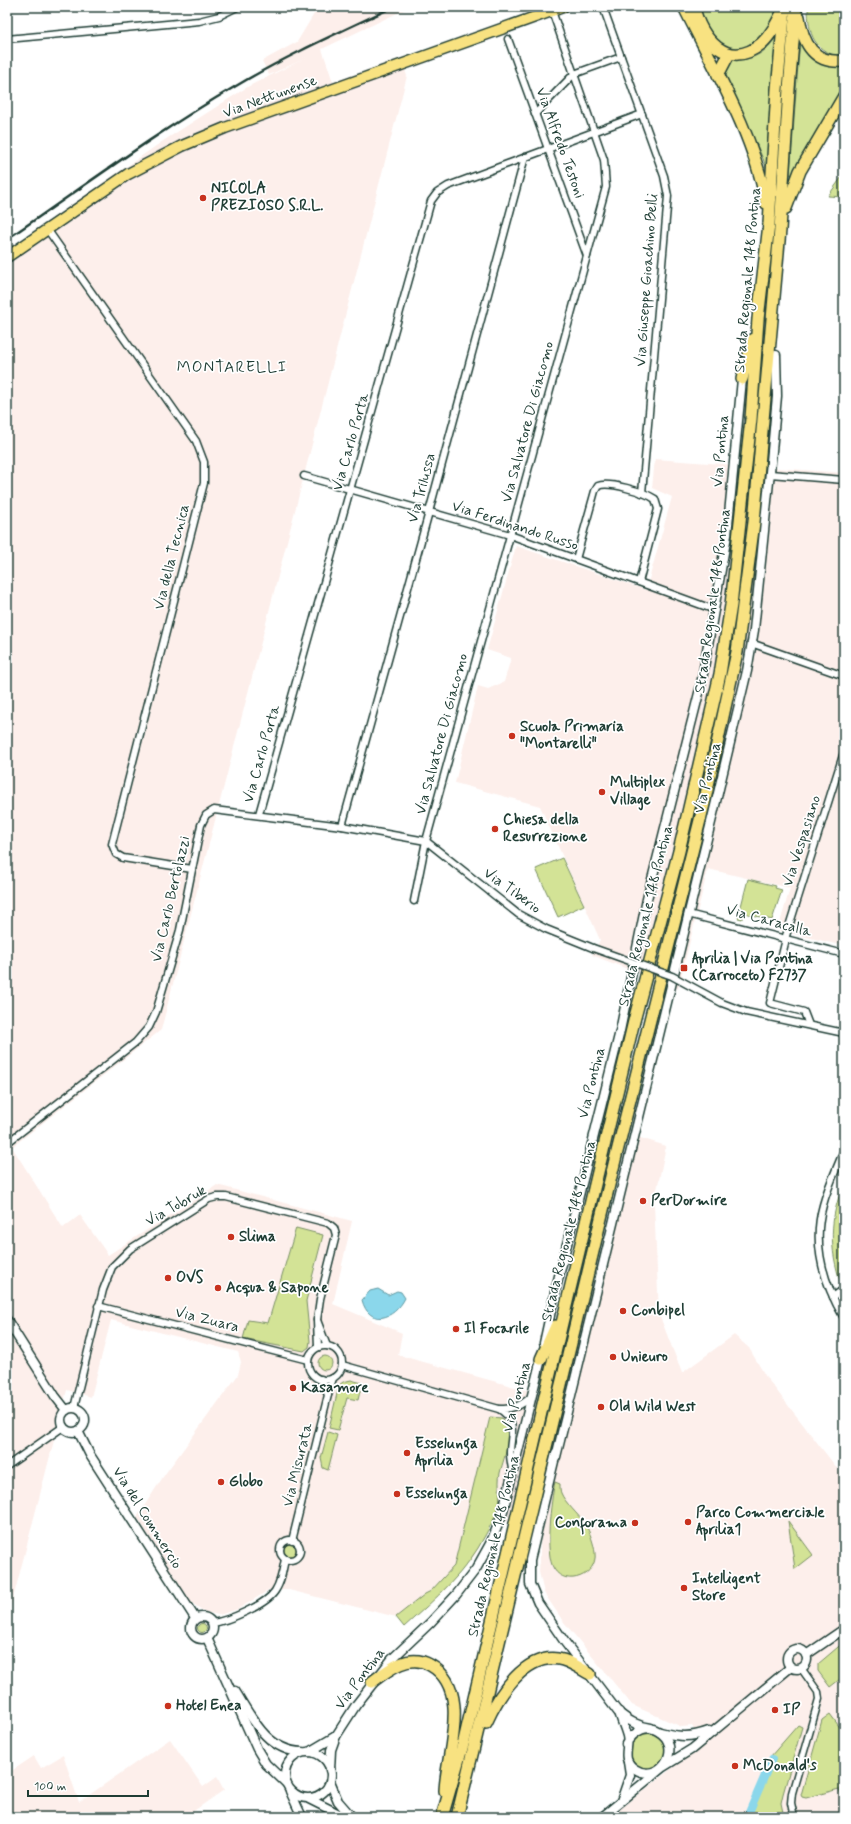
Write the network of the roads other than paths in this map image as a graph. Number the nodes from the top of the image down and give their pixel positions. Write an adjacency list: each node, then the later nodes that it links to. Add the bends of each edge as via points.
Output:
1 (237, 7): 9 (street, via 219,16 199,21)
2 (563, 7): 8 (main road, Via Nettunense)
3 (603, 7): 12 (street, Via Giuseppe Gioachino Belli)
4 (684, 7): 15 (highway)
5 (694, 7): 11 (highway, via 707,37)
6 (785, 7): 11 (highway, via 769,35 759,46 743,54); 22 (highway, Strada Regionale 148 Pontina)
7 (798, 7): 13 (highway, via 805,42 811,50 829,60); 24 (highway, Strada Regionale 148 Pontina, via 789,89)
8 (552, 11): 14 (street, Via Salvatore Di Giacomo); 23 (main road, Via Nettunense, via 182,146 128,174)
9 (7, 39)
10 (508, 39): 17 (street, Via Alfredo Testoni)
11 (729, 54): 15 (highway)
12 (621, 57): 14 (street); 18 (street, Via Giuseppe Gioachino Belli)
13 (844, 61)
14 (574, 74): 17 (street); 19 (street, Via Salvatore Di Giacomo)
15 (718, 75): 22 (highway, via 754,156 764,190)
16 (844, 96): 24 (highway, via 797,176)
17 (535, 114): 20 (street, Via Alfredo Testoni)
18 (642, 114): 19 (street, Via Carlo Porta); 35 (street, Via Giuseppe Gioachino Belli, via 666,184 668,204)
19 (594, 132): 20 (street, Via Carlo Porta); 25 (street, Via Salvatore Di Giacomo, via 605,164 606,181)
20 (547, 149): 21 (street, Via Carlo Porta); 25 (street, Via Alfredo Testoni)
21 (525, 157): 34 (street, Via Carlo Porta, via 445,187 431,201); 36 (street, Via Trilussa)
22 (769, 224): 28 (highway, Strada Regionale 148 Pontina)
23 (47, 229): 26 (main road, Via Nettunense); 47 (street, Via della Tecnica, via 196,441 204,462 204,483 112,844 116,854 123,858)
24 (780, 230): 27 (highway, Strada Regionale 148 Pontina)
25 (587, 256): 37 (street, Via Salvatore Di Giacomo)
26 (7, 257)
27 (772, 316): 29 (highway); 72 (highway, Strada Regionale 148 Pontina, via 751,545 738,644 704,804)
28 (758, 319): 30 (highway); 59 (highway, Strada Regionale 148 Pontina, via 741,524 720,674 679,851)
29 (776, 355): 31 (street, Via Pontina, via 777,396)
30 (742, 380): 40 (street, Via Pontina, via 730,512)
31 (770, 474): 33 (street); 41 (street, Via Pontina)
32 (304, 476): 34 (street, Via Ferdinando Russo)
33 (844, 480)
34 (351, 490): 36 (street, Via Ferdinando Russo); 44 (street, Via Carlo Porta)
35 (642, 493): 38 (street, via 608,484 600,485 594,491); 39 (street, via 651,496 658,511)
36 (429, 512): 37 (street, Via Ferdinando Russo); 45 (street, Via Trilussa)
37 (510, 535): 38 (street, Via Ferdinando Russo); 46 (street, Via Salvatore Di Giacomo)
38 (576, 559): 39 (street, Via Ferdinando Russo)
39 (639, 582): 40 (street, Via Ferdinando Russo)
40 (715, 610): 65 (street, Via Pontina, via 701,685 647,899 620,1031 555,1292)
41 (751, 643): 42 (street); 49 (street, Via Pontina, via 738,714)
42 (844, 676)
43 (844, 752): 50 (street, Via Vespasiano)
44 (259, 814): 45 (street, Via Carlo Bertolazzi); 47 (street, Via Carlo Bertolazzi, via 218,809 210,811 201,825)
45 (342, 826): 46 (street, Via Carlo Bertolazzi)
46 (426, 841): 48 (street, Via Salvatore Di Giacomo); 52 (street, Via Tiberio, bridge, via 518,914 546,929 672,976 722,1003 746,1012)
47 (192, 869): 54 (street, Via Carlo Bertolazzi, via 180,930 156,1012 149,1027 136,1042)
48 (414, 901)
49 (688, 914): 50 (street, Via Caracalla); 78 (street, Via Pontina)
50 (786, 939): 51 (street, Via Caracalla); 52 (street, Via Vespasiano, via 770,1003 804,1012)
51 (844, 954)
52 (809, 1025): 53 (street)
53 (844, 1033)
54 (7, 1143)
55 (844, 1150): 57 (street, via 823,1206 819,1234 822,1264)
56 (844, 1289): 57 (street)
57 (833, 1297): 60 (street)
58 (98, 1306): 62 (street, Via Tobruk, via 108,1274 124,1253 208,1199 224,1196 333,1226 336,1235 320,1299); 66 (street, Via Zuara); 73 (street, Via Tobruk)
59 (566, 1306): 65 (highway); 107 (highway, Strada Regionale 148 Pontina, via 464,1741)
60 (844, 1318)
61 (7, 1320): 73 (street, via 55,1396)
62 (318, 1320): 63 (street, Via Tobruk); 64 (street, Via Tobruk)
63 (327, 1346): 64 (street); 67 (street, via 336,1350 342,1359)
64 (318, 1347): 66 (street)
65 (541, 1359): 71 (street, Via Pontina)
66 (308, 1360): 69 (street, via 310,1370)
67 (342, 1365): 68 (street, via 341,1370); 74 (street)
68 (333, 1378): 69 (street); 70 (street, Via Misurata)
69 (321, 1379): 70 (street)
70 (328, 1395): 81 (street, Via Misurata)
71 (531, 1397): 74 (street, via 519,1406); 80 (street, Via Pontina)
72 (556, 1406): 77 (highway); 100 (highway, Strada Regionale 148 Pontina)
73 (70, 1409): 75 (street, via 61,1419); 76 (street, via 81,1410 85,1417 85,1424)
74 (499, 1409): 80 (street, via 507,1415 512,1427)
75 (63, 1427): 76 (street, via 70,1432); 79 (street)
76 (78, 1431): 83 (street, Via del Commercio, via 90,1455)
77 (556, 1442): 78 (street, Via Pontina)
78 (556, 1457): 91 (street, Via Pontina, via 530,1560 530,1584 546,1615)
79 (7, 1466)
80 (512, 1469): 92 (street, Via Pontina, via 499,1524 476,1568 441,1613 397,1654)
81 (292, 1541): 82 (street, Via Misurata, via 286,1541 281,1545 281,1554); 82 (street, via 298,1544 299,1554 295,1559)
82 (285, 1559): 84 (street, Via Misurata, via 281,1579 271,1596 226,1620)
83 (195, 1618): 84 (street, via 204,1617); 86 (street, via 190,1625 191,1633 197,1638)
84 (212, 1623): 86 (street, via 212,1633)
85 (844, 1629): 87 (street)
86 (207, 1638): 88 (street)
87 (806, 1655): 89 (street); 90 (street, via 799,1649 790,1651 786,1659)
88 (220, 1666): 98 (street, via 270,1740 285,1750); 104 (street, via 257,1749)
89 (803, 1667): 90 (street); 113 (street, via 818,1692 819,1699 792,1793)
90 (791, 1668): 94 (street)
91 (590, 1674): 93 (street, Via Pontina); 100 (highway, via 561,1659 536,1663 523,1670 503,1690)
92 (372, 1682): 96 (street, Via Pontina); 107 (highway, via 389,1669 414,1661 432,1666 447,1682 452,1694 455,1715)
93 (618, 1712): 95 (street, via 640,1726); 97 (street, via 627,1737)
94 (716, 1729): 95 (street, via 695,1736 680,1737); 101 (street, via 692,1749)
95 (655, 1730): 97 (street, via 641,1729 632,1735); 101 (street, via 665,1737 669,1745 668,1759)
96 (336, 1736): 98 (street, Via Pontina); 102 (street, Via Pontina)
97 (626, 1744): 99 (street)
98 (306, 1752): 102 (street, via 324,1759); 104 (street, via 292,1758 287,1766 284,1774)
99 (627, 1759): 101 (street, via 631,1766 640,1772 655,1772); 106 (street, via 630,1775)
100 (470, 1765): 111 (highway, Strada Regionale 148 Pontina)
101 (663, 1767): 106 (street)
102 (330, 1770): 103 (street)
103 (330, 1782): 105 (street, via 322,1794); 110 (street, via 338,1801)
104 (288, 1787): 105 (street, via 302,1798); 108 (street)
105 (309, 1799): 109 (street)
106 (621, 1802): 112 (street)
107 (443, 1813)
108 (302, 1817)
109 (345, 1817)
110 (352, 1817)
111 (457, 1817)
112 (602, 1817)
113 (794, 1817)

